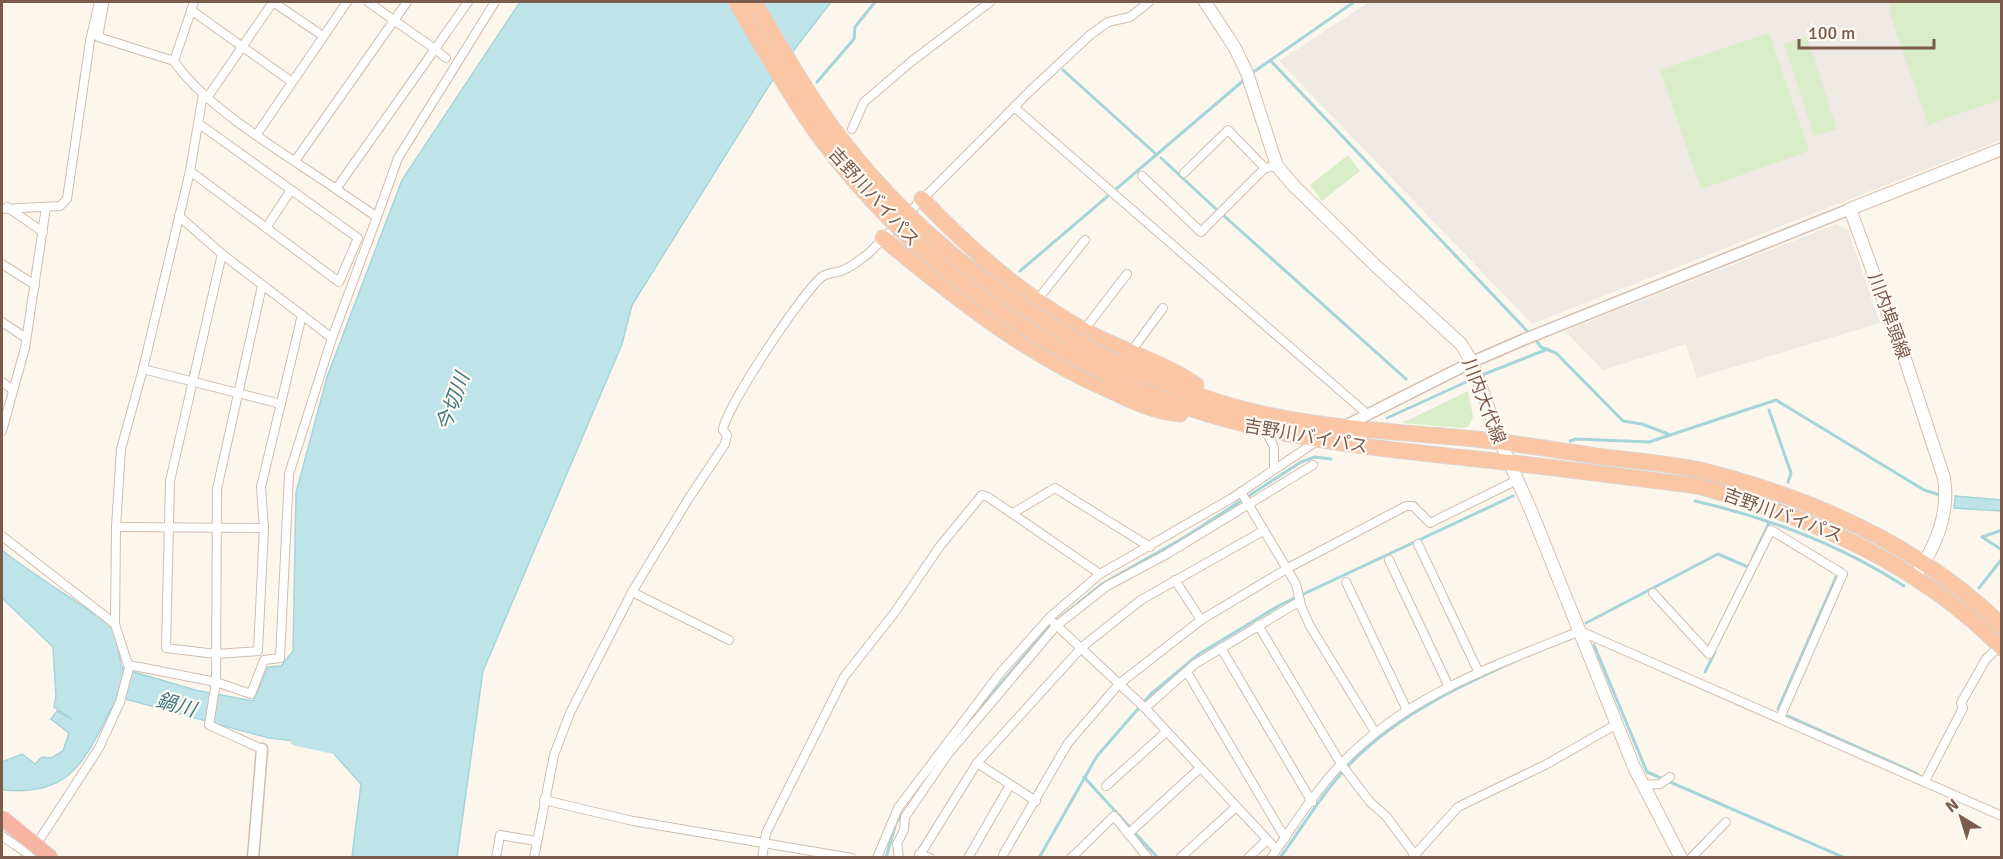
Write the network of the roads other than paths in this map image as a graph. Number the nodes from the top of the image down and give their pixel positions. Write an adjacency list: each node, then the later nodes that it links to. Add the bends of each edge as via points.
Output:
1 (99, 2): 37 (street, via 67,199 60,206)
2 (104, 2): 21 (street, via 98,37)
3 (183, 2): 15 (street)
4 (273, 2): 17 (street); 18 (street)
5 (347, 2): 17 (street)
6 (369, 2): 16 (street)
7 (407, 2): 16 (street)
8 (468, 2): 19 (street)
9 (495, 2): 41 (street, via 398,158)
10 (736, 2): 61 (highway, 吉野川バイパス, bridge, via 818,134 918,247 982,299 1041,338)
11 (754, 2): 61 (highway, 吉野川バイパス, bridge, via 831,126 892,199 929,236 994,289)
12 (990, 2): 26 (street, via 864,102)
13 (1149, 2): 24 (street, via 1130,17 1108,22 1090,35)
14 (1205, 2): 30 (main road, 川内大代線, via 1235,48 1248,77)
15 (192, 5): 18 (street); 21 (street)
16 (393, 19): 19 (street); 29 (street)
17 (323, 36): 22 (street)
18 (241, 46): 22 (street); 23 (street)
19 (435, 49): 20 (street); 34 (street)
20 (446, 58)
21 (174, 62): 23 (street)
22 (292, 82): 27 (street)
23 (205, 96): 25 (street); 27 (street)
24 (1014, 107): 36 (street); 68 (street)
25 (198, 123): 31 (street); 35 (street)
26 (852, 129)
27 (257, 134): 29 (street)
28 (2001, 149): 39 (main road)
29 (295, 161): 34 (street)
30 (1271, 167): 32 (street, via 1228,130); 33 (street, via 1201,232); 60 (main road, 川内大代線, via 1461,344)
31 (190, 171): 40 (street); 42 (street)
32 (1184, 173)
33 (1142, 176)
34 (336, 189): 41 (street)
35 (291, 190): 42 (street); 42 (street, via 358,238 339,282)
36 (922, 199): 44 (highway); 45 (street)
37 (46, 207): 38 (street); 43 (street)
38 (4, 208): 43 (street)
39 (1850, 209): 60 (street); 90 (main road, 川内埠頭線, via 1911,376 1946,490 1938,535)
40 (179, 216): 47 (street); 62 (street)
41 (377, 217): 59 (street)
42 (266, 228)
43 (43, 232): 51 (street)
44 (956, 234): 49 (street); 53 (highway)
45 (883, 238): 49 (highway); 96 (street, via 852,266 824,275 798,305 735,400 723,423 725,444)
46 (1085, 240): 53 (street)
47 (222, 254): 52 (street); 63 (street)
48 (2, 264): 51 (street)
49 (924, 271): 69 (highway, via 985,318 1072,374 1140,404 1176,413)
50 (1127, 274): 57 (street)
51 (34, 285): 58 (street)
52 (262, 285): 55 (street); 66 (street)
53 (1038, 299): 57 (highway)
54 (1163, 308): 61 (street)
55 (302, 315): 59 (street); 67 (street)
56 (2, 322): 58 (street)
57 (1084, 330): 61 (highway)
58 (26, 338): 65 (street)
59 (332, 338): 114 (street, via 289,474 280,658 264,660 251,694)
60 (1472, 362): 68 (street); 74 (main road, 川内大代線)
61 (1118, 363): 69 (highway, 吉野川バイパス); 70 (highway, 吉野川バイパス, via 1259,414)
62 (143, 369): 63 (street); 81 (street, via 121,449)
63 (195, 381): 66 (street); 82 (street, via 170,481)
64 (2, 382): 65 (street)
65 (13, 390): 71 (street)
66 (237, 392): 67 (street); 83 (street, via 217,489)
67 (281, 404): 84 (street, via 261,487)
68 (1366, 413): 70 (street)
69 (1204, 414): 72 (highway, 吉野川バイパス)
70 (1343, 427): 73 (street); 74 (highway, 吉野川バイパス)
71 (2, 430)
72 (1265, 430): 73 (highway, 吉野川バイパス); 77 (street, via 1274,447)
73 (1317, 441): 75 (highway, 吉野川バイパス); 77 (street)
74 (1500, 441): 75 (main road, 川内大代線); 90 (highway, 吉野川バイパス, via 1716,475 1849,522)
75 (1510, 463): 78 (main road, 川内大代線); 93 (highway, 吉野川バイパス, via 1698,486 1759,503 1840,535)
76 (1313, 465): 79 (street)
77 (1274, 468): 79 (street)
78 (1517, 480): 91 (street, via 1430,523 1413,506 1406,506); 104 (main road, 川内大代線)
79 (1244, 499): 85 (street); 88 (street); 100 (street)
80 (1012, 513): 88 (street, via 1055,488); 92 (street); 144 (street, via 982,495 940,546 844,677 766,832)
81 (116, 526): 82 (street); 101 (street)
82 (169, 527): 83 (street); 109 (street, via 166,648)
83 (216, 527): 84 (street); 109 (street)
84 (264, 528): 109 (street, via 258,651)
85 (1263, 531): 91 (street); 94 (street)
86 (2, 536): 101 (street)
87 (1418, 544): 112 (street)
88 (1150, 547): 92 (street)
89 (1389, 560): 115 (street)
90 (1924, 563): 93 (main road, 川内埠頭線); 103 (highway, 吉野川バイパス)
91 (1288, 568): 98 (street); 99 (street)
92 (1100, 574): 100 (street)
93 (1915, 577): 107 (highway, 吉野川バイパス)
94 (1175, 580): 99 (street); 106 (street, via 1131,606)
95 (1346, 582): 117 (street)
96 (632, 592): 105 (street); 131 (street, via 570,713 554,755)
97 (1653, 593): 118 (street, via 1708,654 1771,530 1843,574)
98 (1299, 598): 102 (street); 121 (street, via 1310,626)
99 (1201, 620): 113 (street)
100 (1053, 622): 106 (street); 137 (street); 137 (street, via 1001,672 951,735)
101 (115, 624): 110 (street)
102 (1258, 625): 108 (street); 124 (street)
103 (2001, 626)
104 (1580, 631): 112 (street); 118 (street); 119 (main road, 川内大代線)
105 (729, 640)
106 (1082, 647): 113 (street); 123 (street)
107 (2001, 647): 127 (street, via 1986,659 1961,703 1963,708)
108 (1221, 648): 111 (street); 133 (street)
109 (216, 654): 114 (street)
110 (129, 667): 114 (street); 150 (street, via 120,702 99,748 40,839)
111 (1187, 672): 116 (street); 141 (street)
112 (1479, 673): 115 (street)
113 (1119, 684): 116 (street); 132 (street, via 1068,743)
114 (215, 686): 122 (street, via 209,725)
115 (1449, 687): 117 (street)
116 (1142, 706): 120 (street)
117 (1407, 710): 121 (street)
118 (1780, 718): 127 (street)
119 (1617, 724): 129 (main road, 川内大代線); 149 (street, via 1545,765 1458,807)
120 (1166, 732): 125 (street); 130 (street)
121 (1375, 732): 124 (street)
122 (262, 749): 152 (street)
123 (977, 763): 128 (street); 147 (street)
124 (1341, 764): 133 (street); 149 (street)
125 (1200, 768): 134 (street); 139 (street)
126 (1670, 777): 129 (street, via 1660,784)
127 (1925, 781): 135 (street)
128 (1010, 784): 132 (street); 160 (street)
129 (1643, 785): 165 (main road, 川内大代線)
130 (1106, 786)
131 (544, 800): 143 (street); 144 (street, via 633,821)
132 (1036, 801): 146 (street)
133 (1312, 802): 141 (street)
134 (1236, 807): 142 (street); 162 (street)
135 (2001, 816)
136 (2, 818): 151 (highway, bridge)
137 (899, 818): 157 (street); 158 (street, via 904,830 897,844)
138 (1726, 822): 166 (street)
139 (1128, 834): 148 (street); 161 (street, via 1114,816)
140 (2, 836): 150 (street)
141 (1284, 838): 145 (street)
142 (1267, 840): 145 (street); 163 (street)
143 (536, 841): 153 (street, via 500,835); 154 (street)
144 (765, 842): 155 (street); 156 (street)
145 (1276, 849): 164 (street)
146 (1003, 855)
147 (919, 856): 159 (street)
148 (1143, 856)
149 (1415, 857)
150 (35, 858)
151 (51, 858)
152 (254, 858)
153 (496, 858)
154 (534, 858)
155 (762, 858)
156 (852, 858)
157 (877, 858)
158 (899, 858)
159 (930, 858)
160 (968, 858)
161 (1071, 858)
162 (1180, 858)
163 (1248, 858)
164 (1271, 858)
165 (1681, 858)
166 (1691, 858)

